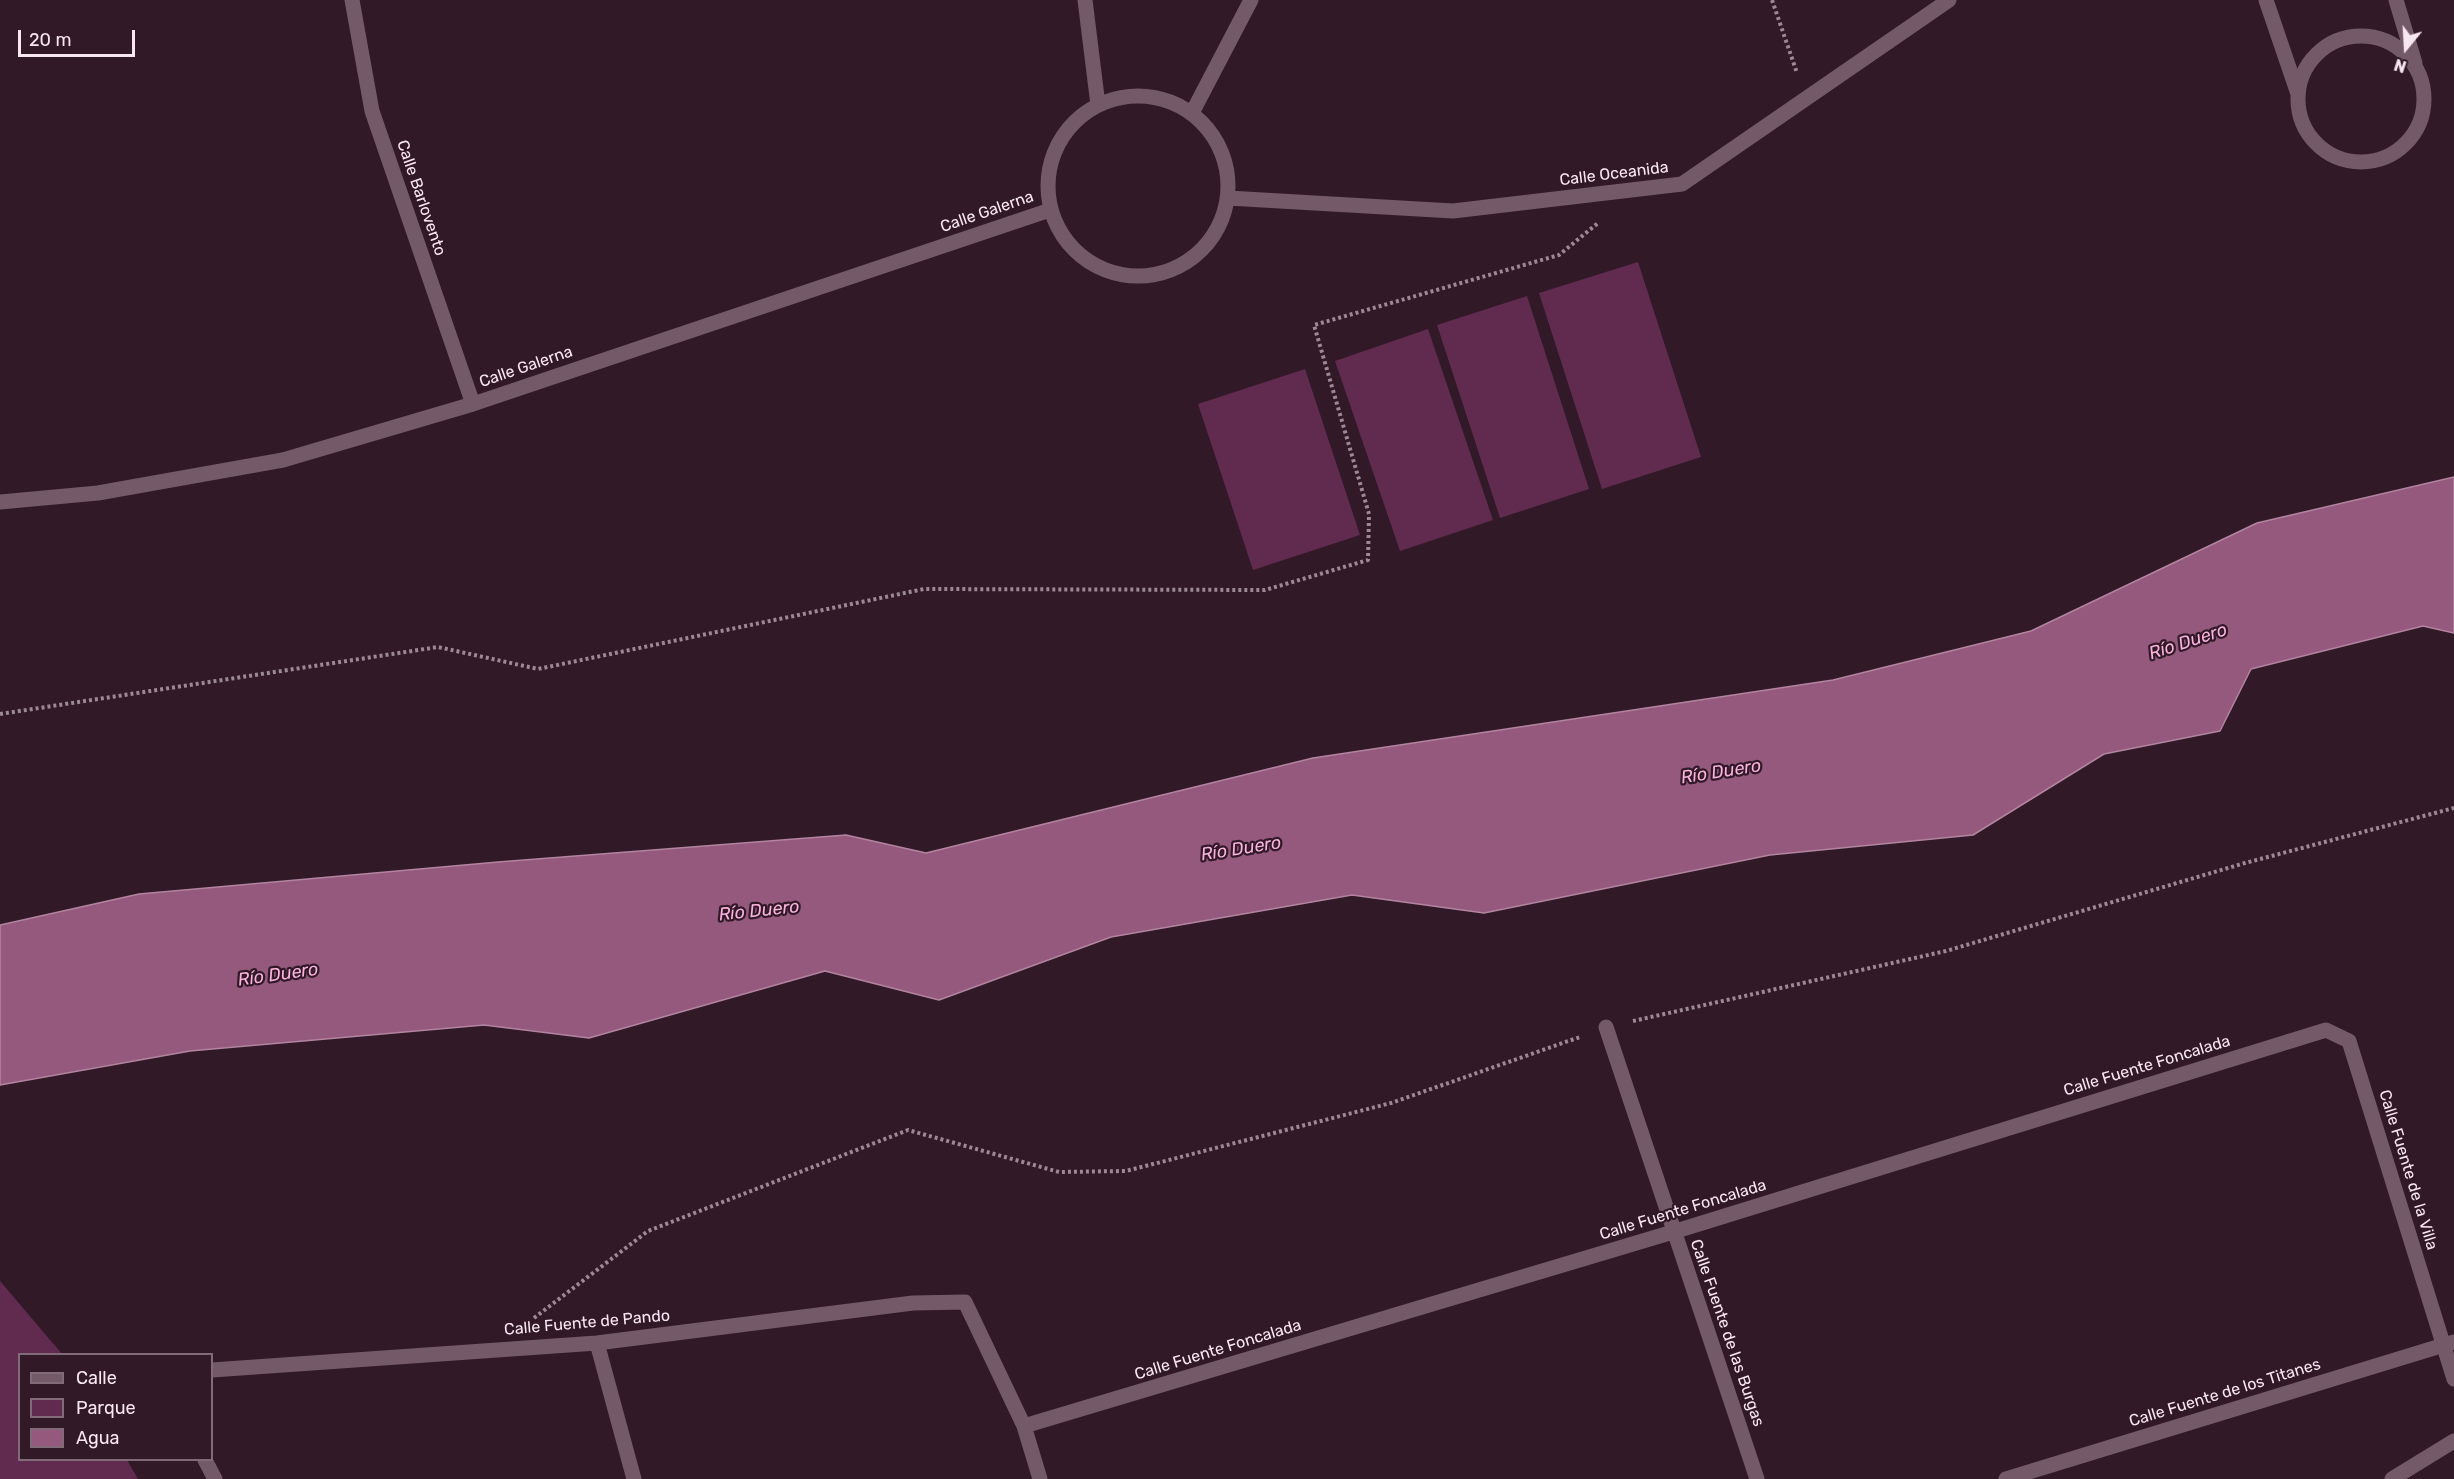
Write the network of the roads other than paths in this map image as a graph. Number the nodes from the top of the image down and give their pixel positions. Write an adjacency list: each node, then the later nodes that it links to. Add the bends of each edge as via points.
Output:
1 (352, 0): 13 (street, Calle Barlovento, via 372,111)
2 (1085, 0): 9 (street)
3 (1251, 0): 10 (street)
4 (1948, 0): 11 (street, Calle Oceanida, via 1682,184 1453,211)
5 (2266, 0): 8 (street)
6 (2396, 0): 7 (street)
7 (2416, 68): 8 (street, via 2404,53 2381,39 2359,35 2332,42 2314,55 2302,74); 8 (street, via 2423,90 2418,125 2406,143 2389,155 2367,162 2337,158 2319,147 2299,115)
8 (2298, 94)
9 (1098, 105): 10 (street, via 1132,96 1163,99); 12 (street, via 1072,123 1054,149 1047,194)
10 (1192, 113): 11 (street, via 1214,138 1226,167)
11 (1228, 198): 12 (street, via 1221,223 1203,249 1178,268 1148,277 1099,268 1073,250)
12 (1050, 210): 13 (street, Calle Galerna)
13 (473, 404): 14 (street, Calle Galerna, via 283,460 98,494)
14 (0, 502)
15 (1606, 1027): 17 (street, Calle Fuente de las Burgas)
16 (2349, 1041): 17 (street, Calle Fuente Foncalada, via 2326,1030); 19 (street, Calle Fuente de la Villa)
17 (1673, 1232): 22 (street, Calle Fuente Foncalada); 28 (street, Calle Fuente de las Burgas)
18 (597, 1342): 20 (street, Calle Fuente de Pando); 22 (street, Calle Fuente de Pando, via 913,1303 965,1302); 26 (street)
19 (2449, 1343): 21 (street, Calle Fuente de la Villa); 29 (street, Calle Fuente de los Titanes)
20 (213, 1370)
21 (2454, 1379)
22 (1024, 1426): 27 (street)
23 (2454, 1441): 30 (street)
24 (205, 1461): 25 (street)
25 (214, 1479)
26 (634, 1479)
27 (1040, 1479)
28 (1757, 1479)
29 (2006, 1479)
30 (2392, 1479)

